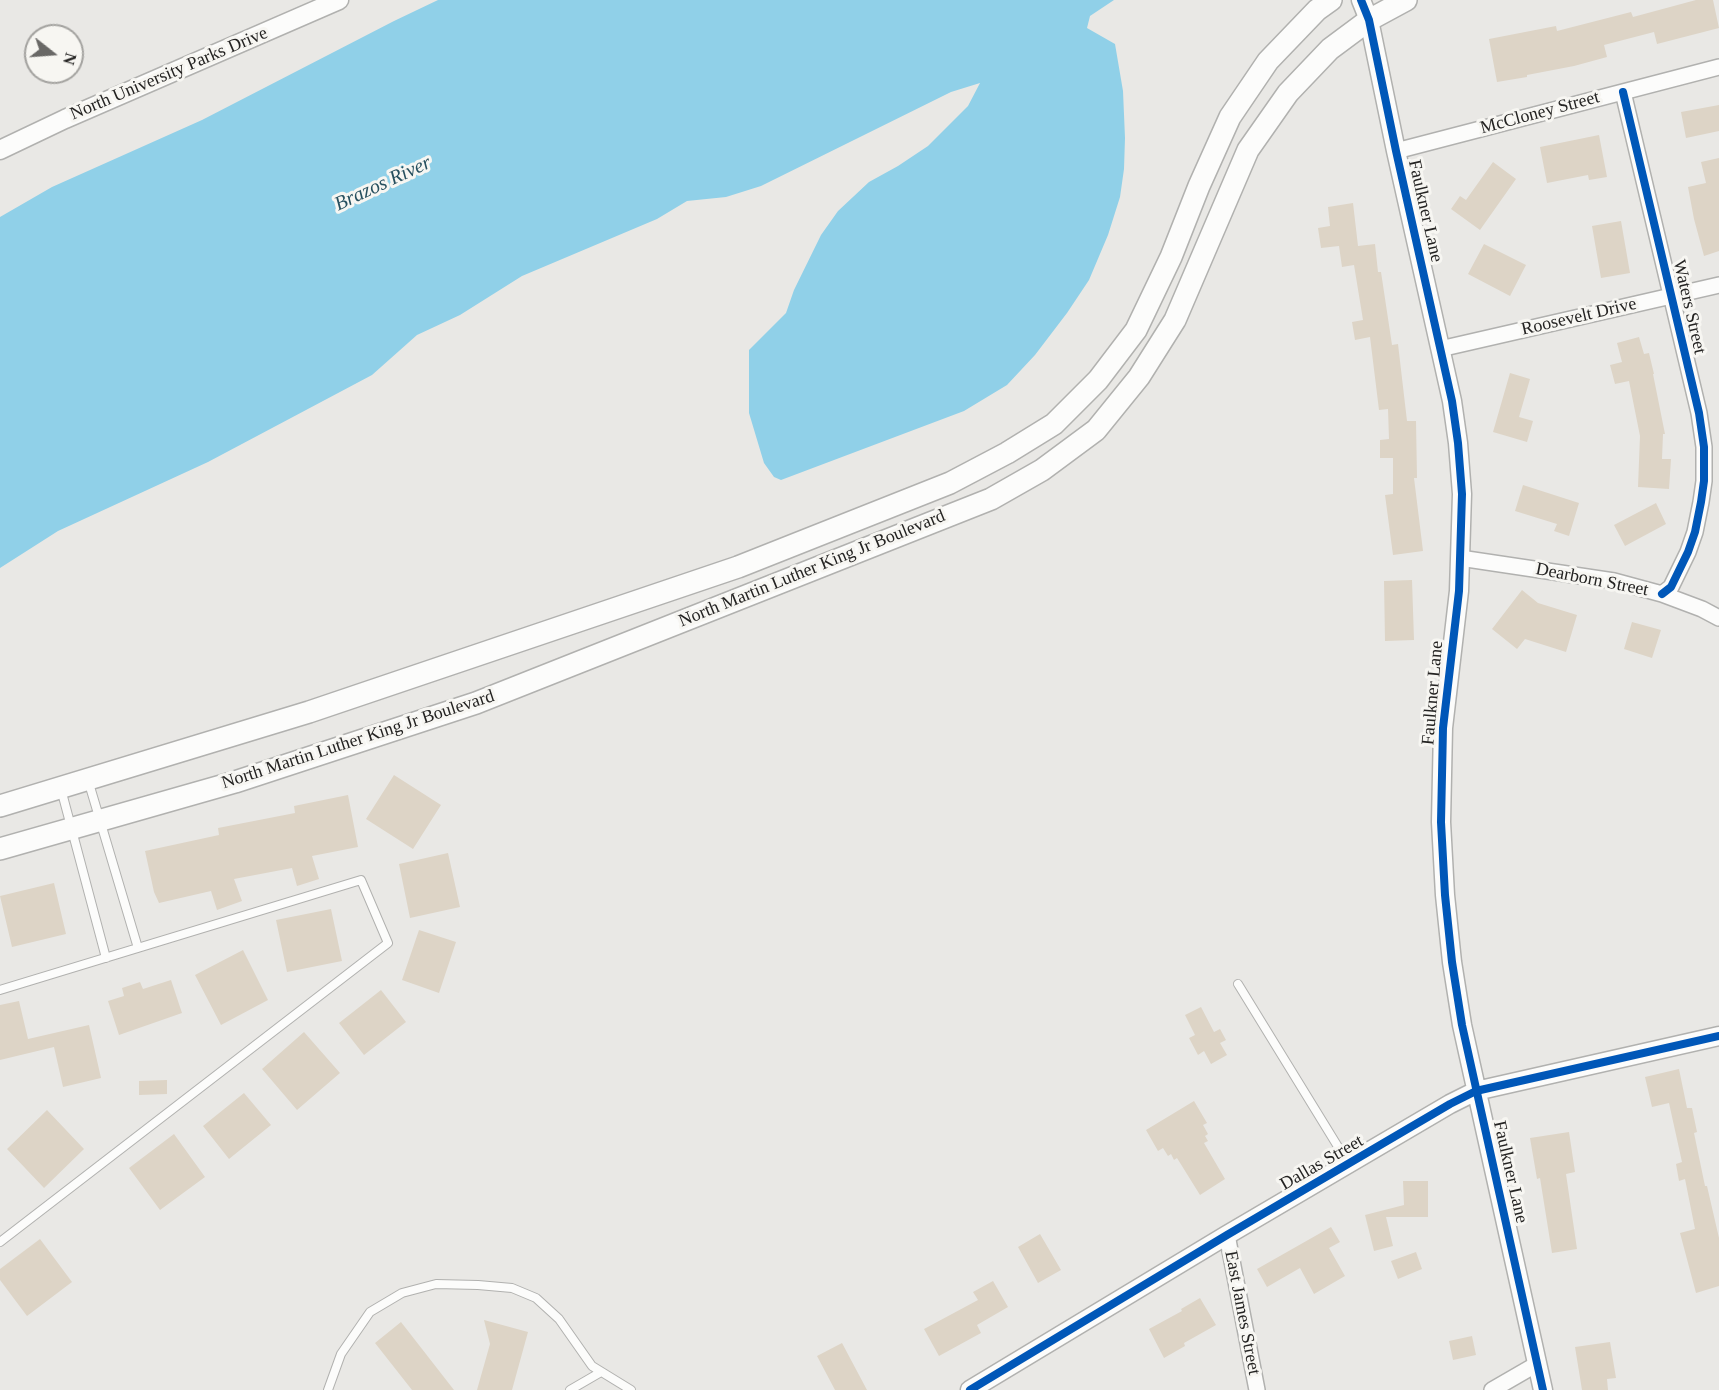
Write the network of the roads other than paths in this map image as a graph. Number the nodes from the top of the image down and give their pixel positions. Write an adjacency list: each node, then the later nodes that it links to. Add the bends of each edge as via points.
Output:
1 (339, 0): 5 (street, North University Parks Drive)
2 (1331, 0): 17 (main road, North Martin Luther King Jr Boulevard, via 1268,61 1230,117 1136,330 1098,380 1054,424 950,483 738,567 309,712)
3 (1361, 0): 6 (street, Faulkner Lane)
4 (1406, 0): 6 (main road, North Martin Luther King Jr Boulevard)
5 (300, 8): 9 (street, North University Parks Drive)
6 (1369, 20): 10 (street, Faulkner Lane); 20 (main road, North Martin Luther King Jr Boulevard, via 1330,49 1288,93 1248,150 1175,320 1138,377 1096,430 1042,470 990,499 476,703 235,782)
7 (1719, 67): 8 (street, McCloney Street)
8 (1623, 92): 10 (street, McCloney Street); 12 (street, Waters Street)
9 (0, 150)
10 (1396, 151): 13 (street, Faulkner Lane)
11 (1719, 285): 12 (street, Roosevelt Drive)
12 (1671, 296): 13 (street, Roosevelt Drive); 15 (street, Waters Street, via 1699,413 1704,481 1688,552 1671,587)
13 (1440, 349): 14 (street, Faulkner Lane, via 1458,442 1462,494)
14 (1460, 558): 15 (street, Dearborn Street, via 1614,581); 28 (street, Faulkner Lane, via 1443,728 1441,822 1452,962)
15 (1662, 594): 16 (street, Dearborn Street)
16 (1719, 618)
17 (88, 780): 18 (main road, North Martin Luther King Jr Boulevard); 20 (lane)
18 (61, 788): 19 (main road, North Martin Luther King Jr Boulevard); 21 (lane)
19 (0, 806)
20 (100, 820): 21 (main road, North Martin Luther King Jr Boulevard); 23 (lane)
21 (71, 828): 22 (main road, North Martin Luther King Jr Boulevard); 24 (lane)
22 (0, 849)
23 (138, 948): 24 (lane); 31 (lane, via 361,880 388,943)
24 (106, 958): 26 (lane)
25 (1238, 984): 29 (lane)
26 (0, 990)
27 (1718, 1039): 28 (street, Dallas Street)
28 (1476, 1091): 29 (street, Dallas Street); 32 (street, Faulkner Lane)
29 (1349, 1164): 30 (street, Dallas Street)
30 (1227, 1235): 37 (street, Dallas Street); 38 (street, East James Street)
31 (0, 1242)
32 (1537, 1364): 39 (street); 40 (street, Faulkner Lane)
33 (601, 1372): 34 (lane, via 592,1366 559,1319 536,1298 512,1288 436,1284 402,1293 370,1312 341,1354); 35 (lane); 36 (lane)
34 (328, 1390)
35 (570, 1390)
36 (631, 1390)
37 (970, 1390)
38 (1257, 1390)
39 (1492, 1390)
40 (1544, 1390)

